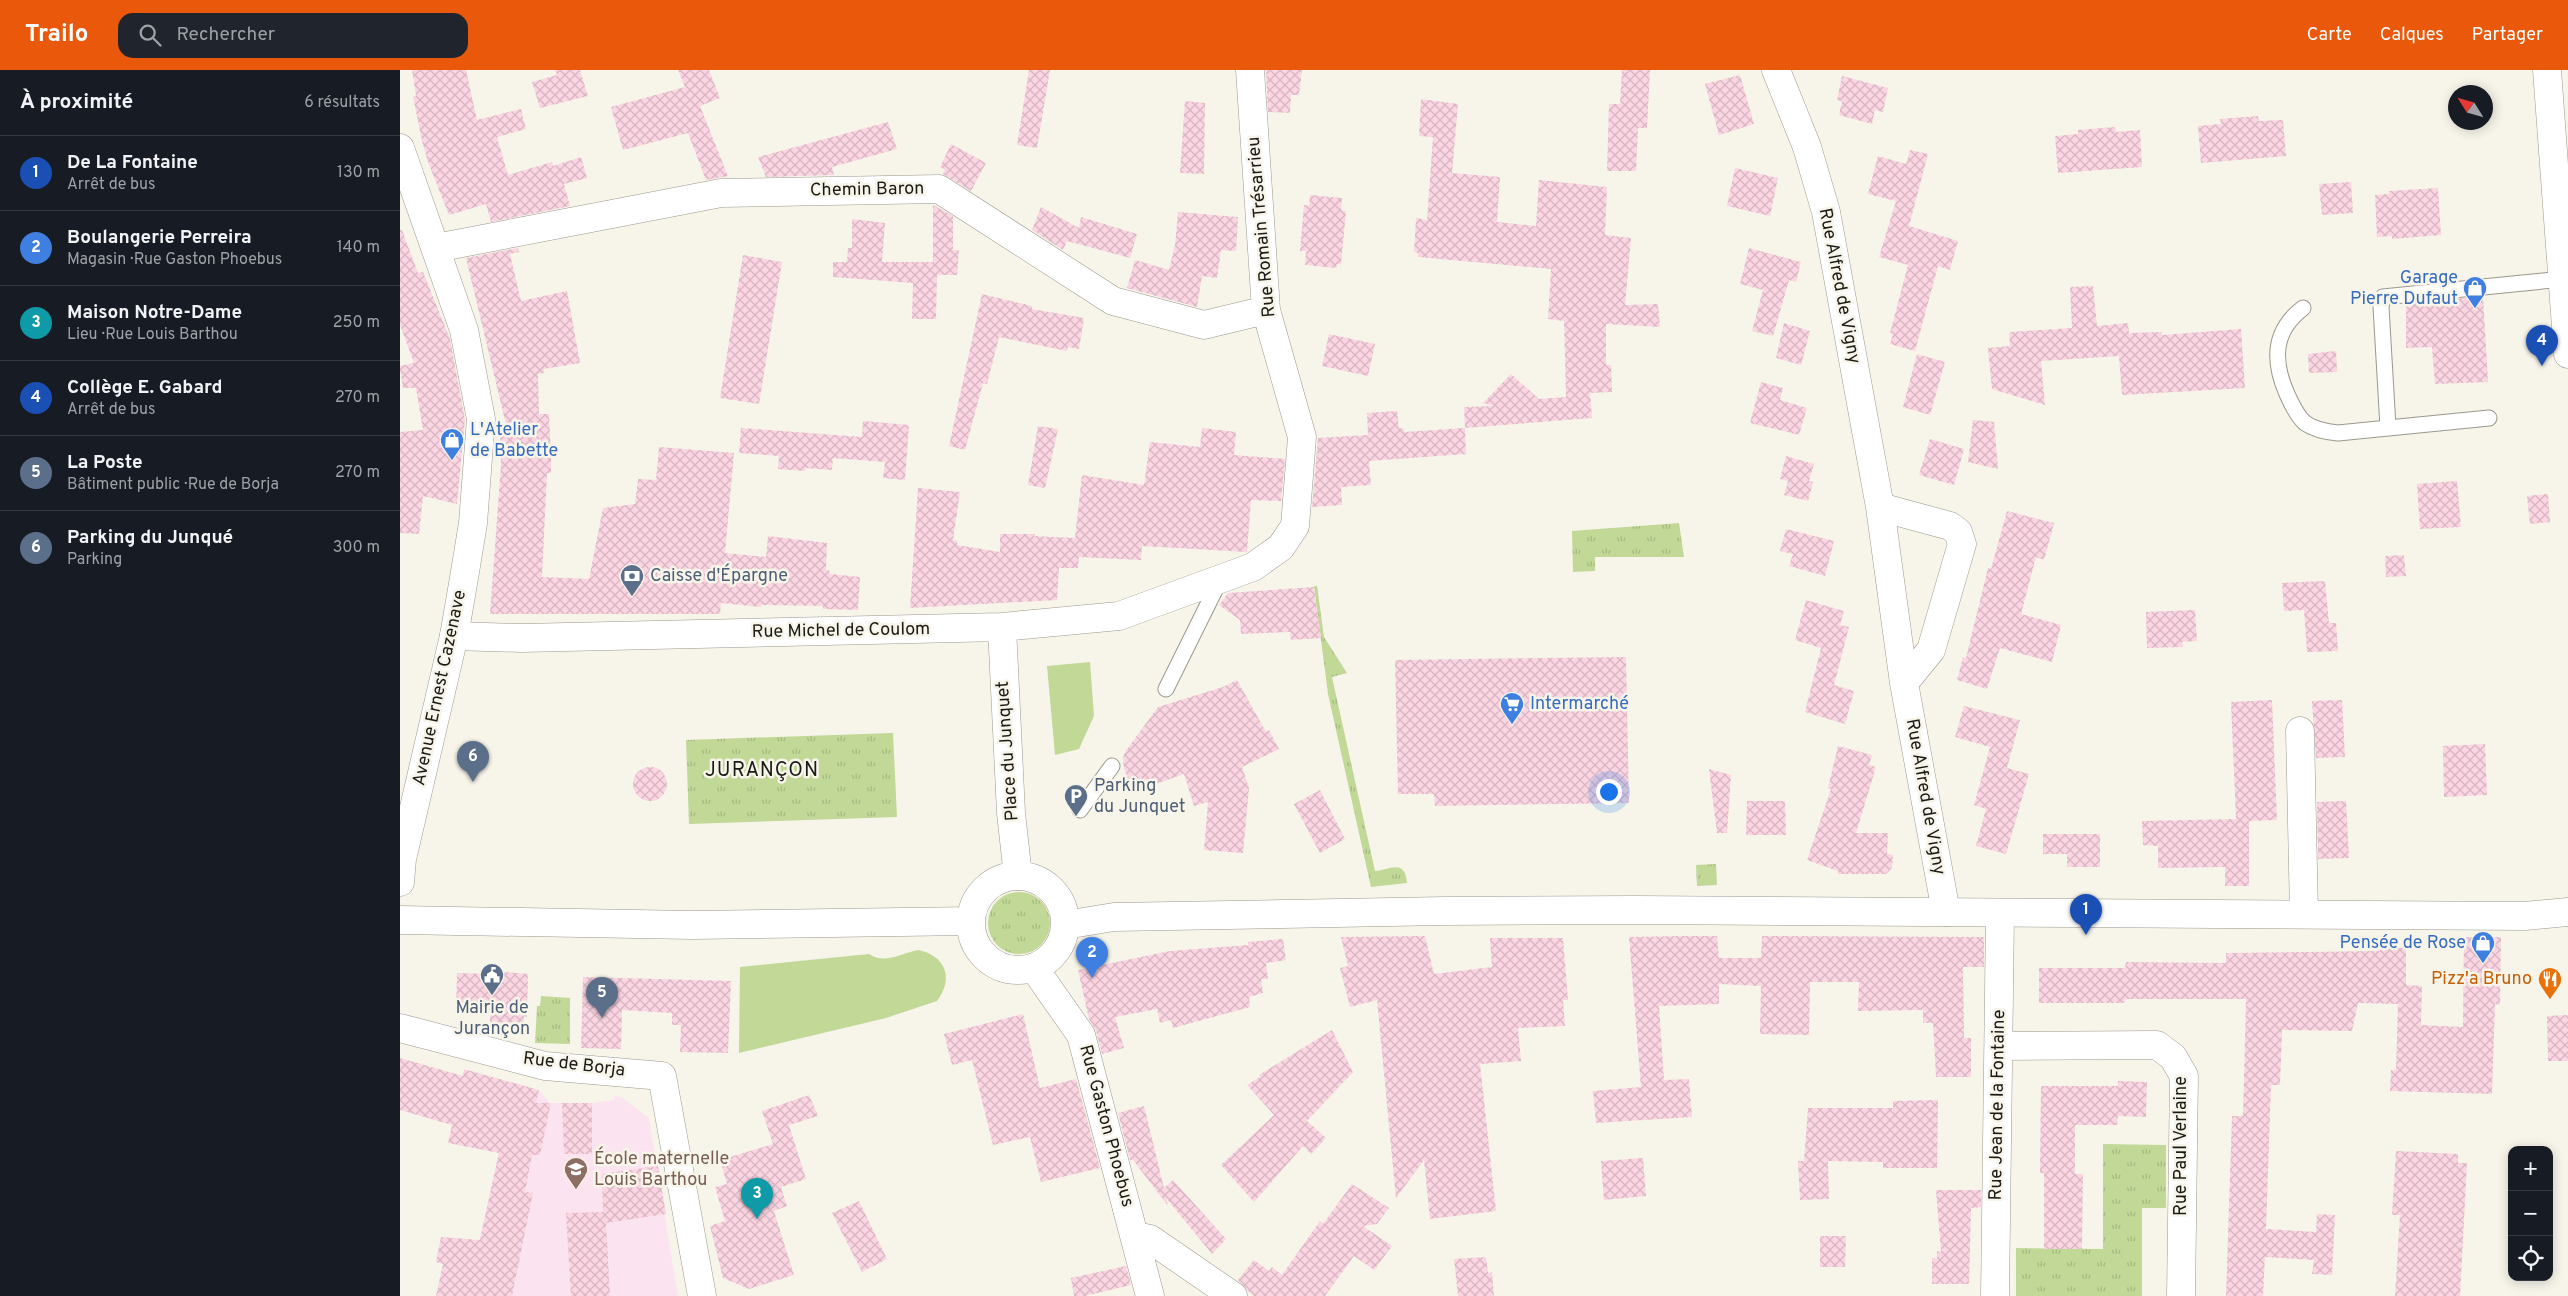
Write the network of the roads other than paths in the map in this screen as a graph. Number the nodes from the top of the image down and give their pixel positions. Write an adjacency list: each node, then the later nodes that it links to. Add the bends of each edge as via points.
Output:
1 (1250, 70): 8 (street, Rue Romain Trésarrieu)
2 (1776, 70): 12 (street, Rue Alfred de Vigny, via 1807,147 1826,212)
3 (2547, 70): 6 (street)
4 (400, 148): 5 (street, Avenue Ernest Cazenave)
5 (436, 248): 8 (street, Chemin Baron, via 721,192 939,189 1113,301 1204,325); 15 (street, Avenue Ernest Cazenave, via 464,330 480,419 473,523)
6 (2563, 279): 9 (street); 11 (lane, via 2383,297)
7 (2303, 308): 11 (lane, via 2289,318 2278,346 2277,367 2292,404 2305,422 2321,431 2338,433)
8 (1266, 310): 13 (street, Rue Romain Trésarrieu, via 1302,437 1295,526 1281,547 1253,566)
9 (2567, 340)
10 (2489, 418): 11 (lane)
11 (2388, 427)
12 (1880, 507): 16 (street, Rue Alfred de Vigny); 16 (street, via 1950,526 1958,532 1962,544 1931,650)
13 (1220, 578): 14 (street, Rue Michel de Coulom, via 1119,616); 17 (lane)
14 (1002, 627): 15 (street, Rue Michel de Coulom, via 532,638); 21 (street, Place du Junquet, via 1011,813)
15 (454, 636): 22 (street, Avenue Ernest Cazenave, via 402,859)
16 (1904, 682): 23 (street, Rue Alfred de Vigny)
17 (1166, 689)
18 (2300, 731): 26 (street)
19 (1112, 766): 20 (lane)
20 (1080, 810)
21 (1018, 876): 28 (street, via 991,884 980,894); 29 (street, via 1033,878 1057,896)
22 (400, 882)
23 (1946, 912): 25 (street); 29 (street, via 1446,911 1114,917)
24 (2568, 912): 26 (street, via 2525,916)
25 (2000, 914): 26 (street); 32 (street, Rue Jean de la Fontaine)
26 (2304, 914)
27 (400, 920): 28 (street, via 692,924)
28 (971, 921): 30 (street, via 977,946 995,964 1014,970)
29 (1065, 925): 30 (street, via 1056,951)
30 (1034, 968): 33 (street, Rue Gaston Phoebus, via 1081,1035)
31 (400, 1028): 34 (street, Rue de Borja, via 545,1066 662,1076)
32 (1999, 1046): 37 (street, Rue Jean de la Fontaine); 38 (street, Rue Paul Verlaine, via 2157,1045 2173,1057 2184,1076)
33 (1135, 1236): 35 (street, Rue Gaston Phoebus); 36 (street, via 1150,1238)
34 (702, 1296)
35 (1150, 1296)
36 (1233, 1296)
37 (1995, 1296)
38 (2181, 1296)

